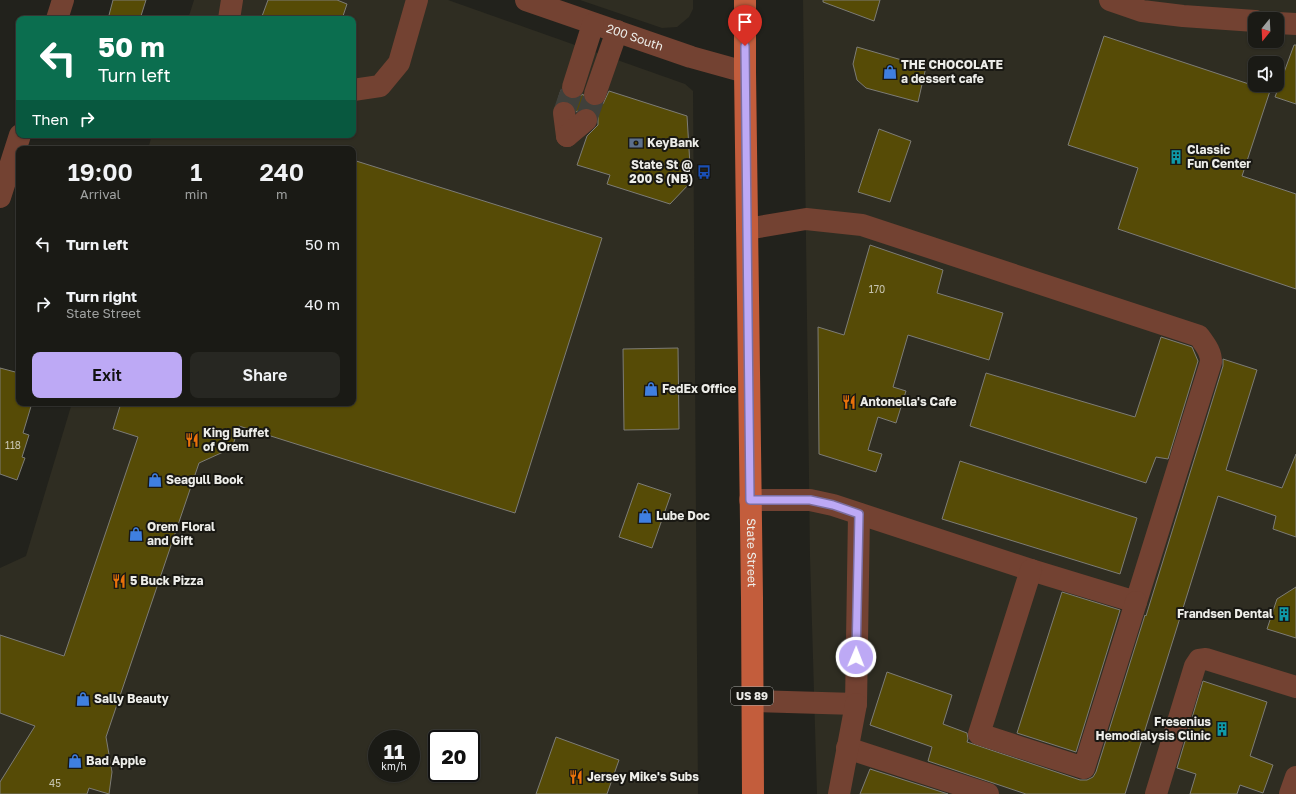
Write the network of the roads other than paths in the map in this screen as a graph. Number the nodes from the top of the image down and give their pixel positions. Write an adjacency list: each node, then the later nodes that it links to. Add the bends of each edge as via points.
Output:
1 (63, 0): 7 (street)
2 (232, 0): 8 (street)
3 (418, 0): 14 (street, via 399,63 380,86)
4 (745, 0): 13 (main road, State Street / US 89)
5 (1110, 0): 9 (street, via 1142,11)
6 (532, 1): 12 (street, 200 South)
7 (58, 16)
8 (229, 16)
9 (1248, 21)
10 (1284, 23): 11 (street)
11 (1296, 24)
12 (605, 28): 13 (street, 200 South); 15 (street)
13 (744, 72): 20 (main road, State Street / US 89)
14 (356, 90)
15 (584, 90)
16 (575, 116): 17 (street)
17 (567, 136)
18 (16, 147): 19 (street)
19 (0, 197)
20 (747, 229): 21 (main road, State Street / US 89); 24 (street, via 806,219 862,225 1199,336 1208,347 1211,362)
21 (750, 500): 22 (street, via 810,500); 26 (main road, State Street / US 89)
22 (859, 514): 23 (street); 27 (street)
23 (1031, 570): 24 (street); 24 (street, via 979,734 1084,768)
24 (1136, 602)
25 (1296, 686): 33 (street, via 1206,658 1199,660)
26 (752, 701): 27 (street); 30 (main road, State Street / US 89)
27 (856, 704): 28 (street)
28 (848, 748): 31 (street); 32 (street)
29 (1296, 777): 34 (street)
30 (753, 794)
31 (839, 794)
32 (988, 794)
33 (1156, 794)
34 (1290, 794)

